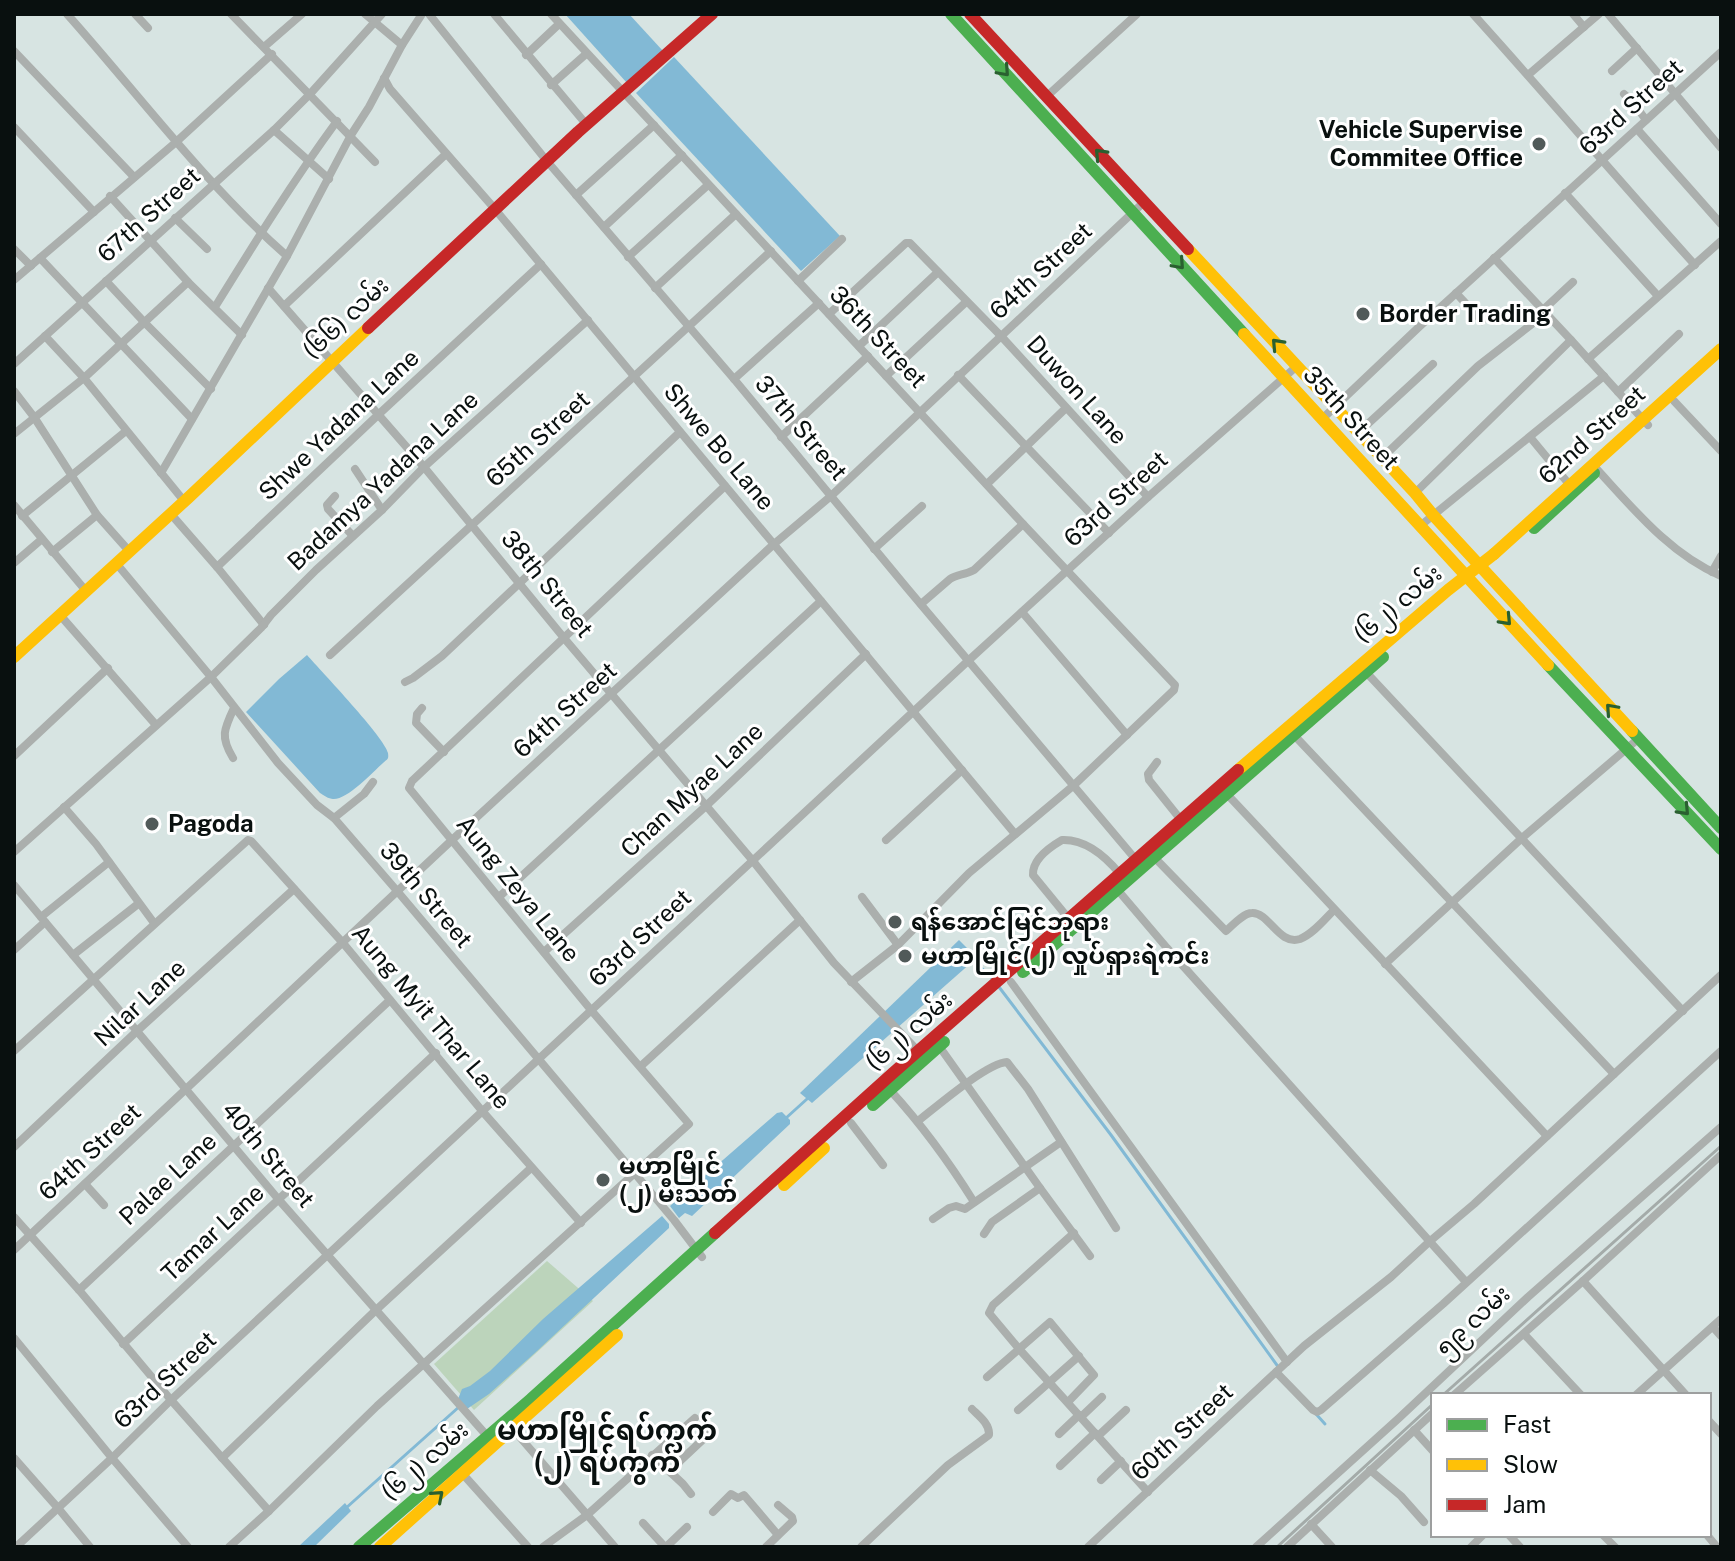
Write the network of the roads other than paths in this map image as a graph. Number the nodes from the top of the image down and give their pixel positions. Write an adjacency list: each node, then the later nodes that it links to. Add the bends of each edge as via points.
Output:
1 (67, 14): 49 (street)
2 (135, 14): 22 (street)
3 (302, 14): 25 (street)
4 (365, 14): 19 (street)
5 (382, 14): 19 (street, 67th Street)
6 (422, 14): 23 (street)
7 (429, 14): 54 (street, 37th Street)
8 (494, 14): 29 (street)
9 (551, 14): 20 (street, 36th Street)
10 (712, 14): 34 (main road, (၆၆) လမ်း)
11 (951, 14): 39 (main road, 35th Street, one-way to 39)
12 (970, 14): 38 (main road, 35th Street)
13 (1137, 14): 38 (street)
14 (1473, 14): 31 (street)
15 (1573, 14): 21 (street)
16 (1599, 14): 21 (street)
17 (1608, 14): 24 (street)
18 (235, 15): 25 (street)
19 (374, 23): 23 (street); 35 (street, 67th Street)
20 (559, 24): 28 (street, 36th Street); 29 (street)
21 (1584, 27): 31 (street)
22 (148, 28)
23 (402, 45): 32 (street)
24 (1637, 48): 30 (street); 37 (street)
25 (268, 50): 35 (street); 49 (street)
26 (14, 51): 57 (street)
27 (1721, 52): 37 (street, 63rd Street)
28 (586, 54): 33 (street); 34 (street, 36th Street)
29 (526, 55): 33 (street)
30 (1612, 71)
31 (1528, 75): 55 (street)
32 (384, 78): 47 (street); 51 (street, Shwe Bo Lane)
33 (551, 85): 42 (street)
34 (622, 91): 42 (main road, (၆၆) လမ်း); 43 (street, 36th Street)
35 (310, 94): 41 (street); 46 (street, 67th Street)
36 (1624, 94): 40 (street)
37 (1675, 94): 40 (street, 63rd Street); 48 (street)
38 (1046, 97): 39 (street); 64 (main road, 35th Street, one-way to 38)
39 (1036, 106): 67 (main road, 35th Street)
40 (1646, 120): 45 (street, 63rd Street)
41 (337, 121): 47 (street); 53 (street)
42 (586, 124): 54 (main road, (၆၆) လမ်း)
43 (654, 125): 52 (street, 36th Street); 62 (street)
44 (14, 127): 66 (street)
45 (1637, 129): 55 (street, 63rd Street); 70 (street)
46 (274, 130): 53 (street); 59 (street, 67th Street)
47 (351, 135): 56 (street); 58 (street)
48 (1718, 138): 50 (street)
49 (175, 143): 57 (street); 59 (street)
50 (1721, 148)
51 (446, 154): 65 (street, Shwe Bo Lane); 99 (street)
52 (682, 155): 60 (street, 36th Street); 71 (street)
53 (308, 160): 58 (street); 72 (street)
54 (546, 160): 62 (street, 37th Street); 65 (main road, (၆၆) လမ်း)
55 (1601, 161): 61 (street, 63rd Street); 84 (street)
56 (375, 162)
57 (134, 177): 63 (street)
58 (329, 179): 79 (street)
59 (213, 184): 69 (street, 67th Street); 72 (street)
60 (708, 185): 68 (street, 36th Street); 80 (street)
61 (1565, 193): 82 (street, 63rd Street); 95 (street)
62 (576, 195): 71 (street, 37th Street)
63 (110, 196): 66 (street); 74 (street)
64 (1144, 202): 67 (street, 64th Street); 121 (main road, 35th Street, one-way to 64)
65 (494, 208): 83 (street, Shwe Bo Lane); 118 (main road, (၆၆) လမ်း)
66 (94, 212): 81 (street)
67 (1133, 212): 110 (street, 64th Street); 126 (main road, 35th Street, one-way to 126)
68 (736, 214): 78 (street, 36th Street); 93 (street)
69 (175, 218): 74 (street, 67th Street); 77 (street)
70 (1721, 224)
71 (604, 227): 80 (street, 37th Street)
72 (260, 233): 79 (street); 100 (street)
73 (842, 239): 89 (street)
74 (150, 241): 88 (street, 67th Street); 90 (street)
75 (1721, 241): 84 (street)
76 (14, 249): 85 (street)
77 (207, 249)
78 (771, 251): 89 (street, 36th Street); 106 (street, 65th Street)
79 (287, 256): 92 (street)
80 (628, 257): 93 (street, 37th Street)
81 (40, 258): 85 (street); 96 (street)
82 (1494, 258): 94 (street, 63rd Street); 101 (street)
83 (541, 264): 103 (street, Shwe Bo Lane); 136 (street, Shwe Yadana Lane)
84 (1695, 265): 95 (street)
85 (31, 266): 87 (street)
86 (938, 272): 97 (street, Duwon Lane); 102 (street, Duwon Lane, via 908,243); 113 (street)
87 (14, 280)
88 (106, 281): 96 (street, 67th Street); 105 (street)
89 (798, 281): 98 (street, 36th Street)
90 (188, 282): 100 (street); 105 (street)
91 (1573, 282): 101 (street)
92 (268, 288): 99 (street, 38th Street); 108 (street)
93 (655, 288): 106 (street, 37th Street)
94 (1456, 293): 104 (street); 133 (street, 63rd Street)
95 (1658, 296): 116 (street)
96 (82, 302): 109 (street, 67th Street); 112 (street)
97 (966, 302): 110 (street, Duwon Lane); 123 (street)
98 (819, 303): 102 (street, 36th Street); 128 (street)
99 (284, 306): 118 (street, 38th Street)
100 (215, 307): 108 (street)
101 (1545, 311): 111 (street); 149 (street, via 1478,366)
102 (829, 314): 113 (street, 36th Street)
103 (588, 320): 125 (street, Shwe Bo Lane); 150 (street, Badamya Yadana Lane)
104 (1482, 321)
105 (145, 323): 112 (street); 129 (street)
106 (687, 326): 125 (street, 65th Street); 128 (street, 37th Street)
107 (1679, 334): 131 (street)
108 (242, 335): 129 (street)
109 (45, 336): 119 (street, 67th Street); 127 (street)
110 (1001, 336): 122 (street, 64th Street); 134 (street, Duwon Lane)
111 (1571, 340): 116 (street); 158 (street)
112 (120, 344): 127 (street); 138 (street)
113 (859, 346): 115 (street, 36th Street)
114 (1721, 349): 140 (main road, 62nd Street)
115 (868, 356): 123 (street, 36th Street); 145 (street)
116 (1588, 359): 124 (street)
117 (1721, 359): 132 (main road, 62nd Street)
118 (333, 361): 136 (street, 38th Street); 162 (main road, (၆၆) လမ်း)
119 (14, 364)
120 (1433, 364): 143 (street)
121 (1297, 366): 126 (street, 63rd Street); 133 (main road, 35th Street)
122 (958, 375): 135 (street, 64th Street); 147 (street)
123 (886, 376): 135 (street, 36th Street)
124 (1604, 376): 131 (street); 146 (street)
125 (635, 377): 142 (street, Shwe Bo Lane); 171 (street, 65th Street)
126 (1284, 377): 139 (main road, 35th Street); 161 (street, 63rd Street)
127 (84, 378): 137 (street); 141 (street)
128 (734, 379): 145 (street, 37th Street)
129 (211, 389): 138 (street)
130 (14, 391): 137 (street)
131 (1618, 392): 140 (street)
132 (1674, 401): 140 (main road, 62nd Street); 148 (street)
133 (1334, 407): 139 (street, 63rd Street); 143 (main road, 35th Street)
134 (1066, 408): 147 (street); 161 (street, Duwon Lane)
135 (919, 411): 155 (street, 36th Street); 160 (street, 64th Street)
136 (379, 414): 150 (street, 38th Street); 184 (street, Shwe Yadana Lane)
137 (34, 417): 144 (street); 154 (street)
138 (192, 419): 153 (street)
139 (1321, 420): 172 (main road, 35th Street)
140 (1645, 422): 151 (main road, 62nd Street)
141 (126, 431): 153 (street); 154 (street)
142 (680, 432): 156 (street, Shwe Bo Lane); 189 (street)
143 (1359, 432): 149 (main road, 35th Street)
144 (14, 434)
145 (781, 437): 160 (street, 37th Street)
146 (1530, 437): 157 (street); 168 (street)
147 (1027, 446): 155 (street); 173 (street)
148 (1721, 451)
149 (1382, 458): 158 (main road, 35th Street)
150 (424, 467): 165 (street, Badamya Yadana Lane); 171 (street, 38th Street)
151 (1595, 467): 157 (main road, 62nd Street); 187 (street, via 1660,535)
152 (355, 469): 165 (street)
153 (161, 473): 162 (street)
154 (71, 475): 167 (street); 169 (street)
155 (987, 484): 170 (street, 36th Street)
156 (725, 486): 176 (street, Shwe Bo Lane); 196 (street)
157 (1572, 488): 181 (main road, 62nd Street)
158 (1415, 493): 168 (main road, 35th Street)
159 (335, 496): 174 (street, via 328,509)
160 (831, 496): 176 (street, 64th Street); 177 (street, 37th Street)
161 (1148, 497): 173 (street, 63rd Street)
162 (184, 501): 166 (main road, (၆၆) လမ်း)
163 (14, 505): 169 (street)
164 (922, 506): 177 (street)
165 (382, 510): 174 (street, Badamya Yadana Lane)
166 (170, 513): 178 (main road, (၆၆) လမ်း); 184 (street)
167 (97, 515): 178 (street); 179 (street)
168 (1433, 515): 172 (street); 185 (main road, 35th Street)
169 (22, 516): 175 (street)
170 (1023, 524): 186 (street, 36th Street); 192 (street, via 974,570 950,579)
171 (472, 525): 189 (street, 38th Street); 198 (street, 65th Street)
172 (1420, 526): 188 (main road, 35th Street)
173 (1109, 533): 186 (street, 63rd Street)
174 (353, 536): 195 (street, Badamya Yadana Lane)
175 (42, 539): 179 (street); 182 (street)
176 (774, 544): 191 (street, Shwe Bo Lane); 205 (street, 64th Street)
177 (874, 549): 192 (street, 37th Street)
178 (129, 551): 183 (main road, (၆၆) လမ်း)
179 (52, 552): 190 (street)
180 (1721, 556): 187 (street)
181 (1495, 558): 185 (main road, (၆၂) လမ်း)
182 (14, 563)
183 (116, 563): 190 (main road, (၆၆) လမ်း); 203 (street, 39th Street)
184 (217, 567): 195 (street)
185 (1482, 568): 188 (main road, (၆၂) လမ်း); 212 (main road, 35th Street, one-way to 185)
186 (1067, 571): 193 (street, 63rd Street); 211 (street, 36th Street, via 1176,687)
187 (1718, 577)
188 (1468, 580): 202 (main road, (၆၂) လမ်း); 213 (main road, 35th Street, one-way to 213)
189 (521, 583): 196 (street, 38th Street); 204 (street, via 442,656)
190 (86, 591): 194 (main road, (၆၆) လမ်း)
191 (821, 601): 197 (street, Shwe Bo Lane); 214 (street)
192 (921, 604): 200 (street, 37th Street)
193 (1022, 612): 200 (street, 63rd Street); 211 (street)
194 (60, 615): 199 (main road, (၆၆) လမ်း); 201 (street)
195 (264, 625): 203 (street, Badamya Yadana Lane)
196 (564, 638): 205 (street, 38th Street); 215 (street)
197 (866, 654): 208 (street, Shwe Bo Lane); 223 (street, Chan Myae Lane)
198 (330, 655)
199 (14, 657)
200 (969, 660): 208 (street, 63rd Street); 221 (street, 37th Street)
201 (108, 668): 209 (street); 216 (street)
202 (1363, 669): 210 (main road, (၆၂) လမ်း); 229 (street)
203 (211, 677): 206 (street, 39th Street); 209 (street, Badamya Yadana Lane)
204 (405, 682)
205 (612, 694): 214 (street, 38th Street); 230 (street, 64th Street)
206 (234, 708): 217 (street, via 224,737); 225 (street, 39th Street, via 278,763)
207 (422, 708): 215 (street, via 416,723)
208 (914, 712): 219 (street, Shwe Bo Lane); 235 (street, 63rd Street)
209 (156, 725): 224 (street, Badamya Yadana Lane)
210 (1291, 732): 222 (main road, (၆၂) လမ်း); 244 (street)
211 (1127, 735): 221 (street)
212 (1638, 739): 213 (street); 227 (main road, 35th Street)
213 (1627, 749): 229 (street); 232 (main road, 35th Street, one-way to 232)
214 (659, 750): 223 (street, 38th Street); 242 (street)
215 (444, 752): 230 (street, Aung Zeya Lane, via 409,788)
216 (14, 756)
217 (233, 758)
218 (1157, 762): 226 (street, via 1149,780)
219 (962, 770): 228 (street, Shwe Bo Lane); 231 (street)
220 (373, 782): 225 (street)
221 (1073, 786): 228 (street); 237 (street, 37th Street)
222 (1223, 790): 226 (main road, (၆၂) လမ်း); 234 (main road, (၆၂) လမ်း); 246 (street)
223 (706, 806): 235 (street, 38th Street); 256 (street, Chan Myae Lane)
224 (64, 807): 233 (street, Badamya Yadana Lane); 236 (street)
225 (334, 818): 241 (street, 39th Street)
226 (1181, 820): 234 (main road, (၆၂) လမ်း)
227 (1721, 828)
228 (1015, 834): 254 (street)
229 (1522, 838): 244 (street); 265 (street)
230 (452, 840): 241 (street, 64th Street); 242 (street, Aung Zeya Lane)
231 (886, 840)
232 (1721, 849)
233 (14, 852)
234 (1151, 854): 237 (main road, (၆၂) လမ်း); 251 (street)
235 (753, 861): 249 (street, 38th Street); 264 (street, 63rd Street)
236 (109, 862): 245 (street); 247 (street)
237 (1139, 864): 238 (main road, (၆၂) လမ်း)
238 (1119, 882): 248 (main road, (၆၂) လမ်း); 248 (street, via 1108,860 1078,842 1062,840 1050,848 1035,864 1033,875); 262 (main road, (၆၂) လမ်း); 303 (street, via 1167,948)
239 (14, 885): 247 (street, 40th Street)
240 (294, 889): 250 (street, Aung Myit Thar Lane, via 248,840); 253 (street, Aung Myit Thar Lane); 266 (street, Nilar Lane)
241 (398, 892): 253 (street, 64th Street); 272 (street, 39th Street)
242 (499, 897): 256 (street, Aung Zeya Lane)
243 (862, 897): 254 (street)
244 (1452, 901): 258 (street); 274 (street)
245 (138, 904): 250 (street); 257 (street)
246 (1334, 910): 251 (street, via 1297,940 1252,913); 258 (street)
247 (43, 919): 255 (street); 257 (street, 40th Street)
248 (1069, 919): 262 (main road, (၆၂) လမ်း)
249 (800, 920): 261 (street, 38th Street); 273 (street)
250 (154, 923): 260 (street)
251 (1226, 931): 252 (street)
252 (1233, 939)
253 (343, 943): 263 (street, Aung Myit Thar Lane); 276 (street, 64th Street)
254 (898, 945): 261 (street)
255 (14, 950)
256 (544, 952): 264 (street, Aung Zeya Lane)
257 (73, 955): 260 (street, 40th Street)
258 (1385, 964): 282 (street)
259 (1721, 975): 265 (street, 60th Street)
260 (93, 979): 266 (street, 40th Street); 268 (street)
261 (851, 982): 270 (street, 38th Street)
262 (1002, 985): 267 (main road, (၆၂) လမ်း); 321 (street)
263 (390, 1000): 271 (street, Aung Myit Thar Lane); 284 (street, Palae Lane)
264 (591, 1010): 272 (street, 63rd Street); 273 (street, Aung Zeya Lane)
265 (1683, 1011): 274 (street, 60th Street)
266 (137, 1031): 276 (street, 40th Street); 285 (street, Nilar Lane)
267 (936, 1042): 270 (main road, (၆၂) လမ်း); 275 (street); 277 (main road, (၆၂) လမ်း)
268 (14, 1051)
269 (1721, 1051): 309 (street)
270 (919, 1052): 305 (main road, (၆၂) လမ်း)
271 (436, 1053): 278 (street, Aung Myit Thar Lane); 293 (street, Tamar Lane)
272 (540, 1060): 278 (street, 63rd Street); 290 (street, 39th Street)
273 (641, 1066): 290 (street, Aung Zeya Lane, via 689,1124)
274 (1614, 1074): 282 (street, 60th Street)
275 (967, 1084): 279 (street); 283 (street, via 1007,1062); 288 (street)
276 (187, 1090): 284 (street, 40th Street); 291 (street, 64th Street)
277 (890, 1090): 279 (street); 280 (main road, (၆၂) လမ်း)
278 (483, 1112): 289 (street, Aung Myit Thar Lane); 306 (street, 63rd Street)
279 (918, 1121): 294 (street)
280 (851, 1123): 287 (street); 305 (main road, (၆၂) လမ်း)
281 (1721, 1127): 382 (street, ၅၉ လမ်း)
282 (1547, 1136): 303 (street, 60th Street)
283 (1061, 1142): 288 (street); 299 (street)
284 (233, 1145): 293 (street, 40th Street); 310 (street, Palae Lane)
285 (14, 1147)
286 (1721, 1155): 308 (street)
287 (883, 1165)
288 (1025, 1167): 292 (street); 294 (street)
289 (531, 1168): 298 (street, Aung Myit Thar Lane); 311 (street)
290 (634, 1174): 298 (street); 305 (street, 39th Street)
291 (85, 1184): 295 (street); 302 (street, 64th Street)
292 (1040, 1188): 300 (street); 301 (street, via 992,1222)
293 (279, 1200): 306 (street, 40th Street); 317 (street, Tamar Lane)
294 (974, 1202): 297 (street, via 963,1209 949,1208)
295 (104, 1205)
296 (14, 1217): 302 (street)
297 (933, 1219)
298 (581, 1223): 320 (street)
299 (1116, 1228)
300 (1074, 1233): 307 (street); 318 (street, via 990,1309 992,1319)
301 (984, 1234)
302 (30, 1235): 304 (street, 64th Street); 310 (street)
303 (1429, 1242): 309 (street); 321 (street, 60th Street)
304 (14, 1250)
305 (699, 1254): 340 (main road, (၆၂) လမ်း)
306 (328, 1256): 311 (street, 40th Street); 332 (street, 63rd Street)
307 (1090, 1256)
308 (1583, 1281): 314 (street); 322 (street)
309 (1466, 1282): 321 (street, via 1317,1412)
310 (79, 1290): 317 (street)
311 (376, 1310): 320 (street, 40th Street); 350 (street)
312 (1721, 1319): 313 (street)
313 (1713, 1327): 315 (street); 322 (street)
314 (1524, 1334): 325 (street); 328 (street)
315 (1721, 1336)
316 (14, 1338): 349 (street)
317 (123, 1344): 332 (street)
318 (1020, 1350): 319 (street, via 1050,1322); 323 (street); 324 (street)
319 (1079, 1356): 324 (street); 333 (street, via 1094,1377)
320 (424, 1364): 345 (street, 40th Street); 361 (street)
321 (1281, 1367): 357 (street, 60th Street)
322 (1663, 1370): 329 (street); 330 (street)
323 (987, 1377)
324 (1049, 1383): 333 (street); 335 (street)
325 (1464, 1386): 326 (street); 327 (street)
326 (1456, 1393)
327 (1471, 1393)
328 (1579, 1393)
329 (1638, 1393)
330 (1684, 1393)
331 (1102, 1397): 338 (street)
332 (171, 1400): 349 (street, 63rd Street); 350 (street)
333 (1068, 1402): 338 (street)
334 (972, 1409): 380 (street, via 989,1435 936,1475)
335 (1018, 1410)
336 (1126, 1410): 344 (street)
337 (1431, 1415): 341 (street)
338 (1080, 1416): 343 (street); 344 (street)
339 (695, 1418): 347 (street)
340 (509, 1426): 345 (main road, (၆၂) လမ်း); 363 (street)
341 (1414, 1430): 346 (street); 354 (street)
342 (711, 1432): 355 (street)
343 (1059, 1434)
344 (1097, 1434): 351 (street); 352 (street)
345 (491, 1441): 353 (main road, (၆၂) လမ်း)
346 (1431, 1449)
347 (652, 1455): 355 (street); 363 (street)
348 (14, 1458): 360 (street)
349 (112, 1458): 360 (street, 63rd Street); 371 (street)
350 (222, 1458): 361 (street)
351 (1121, 1461): 356 (street); 357 (street)
352 (1060, 1466)
353 (459, 1470): 373 (main road, (၆၂) လမ်း); 374 (main road, (၆၂) လမ်း, one-way to 353); 375 (street)
354 (1370, 1470): 364 (street); 366 (street)
355 (671, 1473): 358 (street)
356 (1101, 1480)
357 (1148, 1492): 381 (street, 60th Street)
358 (691, 1494)
359 (778, 1505): 368 (street, via 793,1521)
360 (58, 1508): 369 (street, 63rd Street); 370 (street)
361 (269, 1511): 372 (street)
362 (713, 1512): 368 (street, via 731,1494 744,1495)
363 (587, 1515): 376 (street); 377 (street)
364 (1424, 1522)
365 (643, 1523): 378 (street)
366 (1311, 1524): 383 (street); 384 (street)
367 (687, 1527): 378 (street)
368 (778, 1535): 379 (street)
369 (16, 1547)
370 (90, 1547)
371 (188, 1547)
372 (229, 1547)
373 (359, 1547)
374 (380, 1547)
375 (528, 1547)
376 (543, 1547)
377 (615, 1547)
378 (665, 1547)
379 (766, 1547)
380 (861, 1547)
381 (1088, 1547)
382 (1256, 1547)
383 (1287, 1547)
384 (1332, 1547)

